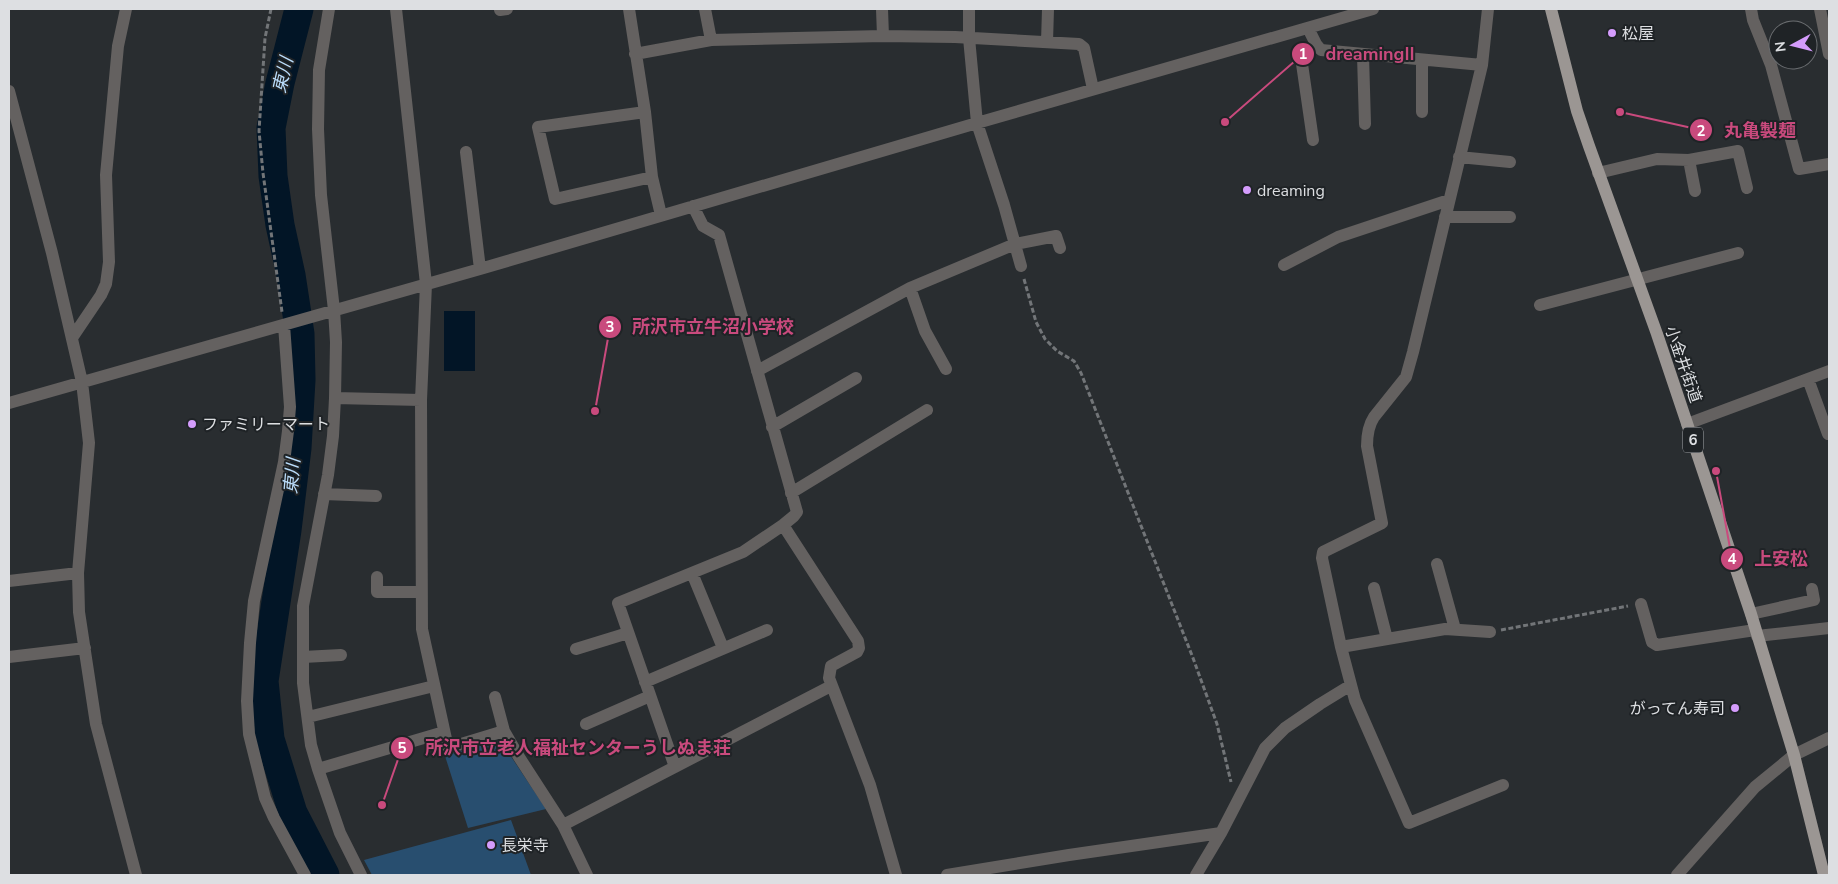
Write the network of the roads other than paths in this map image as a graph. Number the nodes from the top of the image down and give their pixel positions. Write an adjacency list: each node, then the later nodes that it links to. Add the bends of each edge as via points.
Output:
1 (126, 9): 58 (street, via 118,46 106,175 109,262 106,284)
2 (329, 9): 56 (street, via 319,70 318,129)
3 (396, 9): 53 (street)
4 (629, 9): 20 (street)
5 (705, 9): 17 (street)
6 (882, 9): 15 (street)
7 (969, 9): 16 (street)
8 (1048, 9): 18 (street)
9 (1373, 9): 14 (street)
10 (1488, 9): 24 (street)
11 (1551, 9): 37 (main road, 小金井街道 / 6, via 1577,111)
12 (1751, 9): 36 (street, via 1771,65 1799,170)
13 (1820, 9): 21 (street)
14 (1308, 28): 19 (street); 25 (street)
15 (883, 36): 16 (street); 17 (street)
16 (969, 38): 18 (street); 29 (street)
17 (711, 40): 20 (street)
18 (1048, 42): 25 (street, via 1079,44 1084,48)
19 (1316, 44): 22 (street, via 1322,50); 31 (street, via 1301,58)
20 (635, 54): 27 (street)
21 (1829, 54)
22 (1363, 55): 23 (street); 30 (street)
23 (1422, 60): 24 (street); 28 (street)
24 (1482, 66): 33 (street)
25 (1093, 89): 29 (street)
26 (9, 91): 58 (street)
27 (645, 112): 38 (street); 38 (street, via 538,127 555,199)
28 (1422, 112)
29 (978, 122): 42 (street); 46 (street)
30 (1365, 124)
31 (1313, 140)
32 (466, 152): 51 (street)
33 (1459, 157): 35 (street); 41 (street)
34 (1689, 160): 37 (street, via 1656,159); 39 (street, via 1738,151); 40 (street)
35 (1510, 162)
36 (1829, 164)
37 (1598, 173): 52 (main road, 小金井街道 / 6)
38 (652, 177): 43 (street)
39 (1747, 188)
40 (1695, 191)
41 (1448, 200): 44 (street); 49 (street, via 1338,237)
42 (693, 206): 43 (street); 60 (street, via 703,226 719,235)
43 (661, 216): 51 (street)
44 (1445, 217): 45 (street); 93 (street, via 1406,376 1374,417 1367,434 1382,523 1323,552)
45 (1510, 217)
46 (1015, 244): 47 (street, via 1056,236); 50 (street); 54 (street)
47 (1060, 248)
48 (1738, 253): 52 (street)
49 (1284, 265)
50 (1020, 266)
51 (480, 269): 53 (street)
52 (1637, 279): 55 (street); 69 (main road, 小金井街道 / 6)
53 (426, 284): 56 (street); 66 (street)
54 (910, 288): 59 (street, via 925,331); 60 (street)
55 (1540, 305)
56 (330, 312): 57 (street); 65 (street, via 336,342)
57 (287, 324): 64 (street); 118 (street, via 288,431 254,601 247,700 248,734 265,798)
58 (72, 338): 64 (street)
59 (946, 369)
60 (757, 371): 70 (street)
61 (1829, 371): 63 (street)
62 (856, 378): 70 (street)
63 (1808, 379): 69 (street); 71 (street)
64 (82, 382): 67 (street); 77 (street, via 89,443)
65 (335, 398): 66 (street); 73 (street)
66 (421, 400): 83 (street)
67 (9, 403)
68 (927, 410): 72 (street)
69 (1688, 424): 85 (main road, 小金井街道 / 6)
70 (772, 427): 72 (street)
71 (1828, 434)
72 (791, 493): 75 (street, via 796,512)
73 (324, 494): 74 (street); 99 (street, via 303,606)
74 (376, 496)
75 (783, 525): 78 (street, via 743,552); 103 (street, via 858,641 857,652 831,666 828,678)
76 (1437, 564): 87 (street)
77 (78, 573): 80 (street); 94 (street)
78 (692, 573): 90 (street, via 618,603); 95 (street)
79 (377, 577): 83 (street, via 377,592)
80 (9, 580)
81 (1374, 588): 92 (street)
82 (1812, 589): 85 (street, via 1814,600)
83 (421, 592): 102 (street, via 422,629)
84 (1641, 604): 91 (street, via 1652,642 1657,645)
85 (1751, 614): 91 (main road, 小金井街道 / 6)
86 (1829, 628): 91 (street)
87 (1454, 629): 89 (street); 92 (street)
88 (767, 630): 95 (street)
89 (1490, 632)
90 (628, 633): 96 (street); 100 (street)
91 (1756, 633): 111 (main road, 小金井街道 / 6)
92 (1387, 639): 93 (street)
93 (1341, 647): 101 (street)
94 (85, 648): 98 (street); 117 (street, via 96,724)
95 (723, 648): 100 (street)
96 (576, 649)
97 (341, 655): 99 (street)
98 (9, 657)
99 (303, 658): 106 (street)
100 (645, 682): 105 (street)
101 (1350, 685): 114 (street, via 1409,823); 116 (street, via 1285,728 1265,748)
102 (434, 686): 106 (street); 109 (street)
103 (831, 686): 112 (street); 121 (street, via 870,785)
104 (495, 696): 108 (street)
105 (650, 696): 107 (street); 112 (street)
106 (308, 717): 113 (street)
107 (586, 724)
108 (504, 731): 109 (street, via 448,748); 115 (street)
109 (444, 732): 113 (street)
110 (1829, 738): 111 (street)
111 (1794, 755): 124 (street, via 1755,787); 125 (main road, 小金井街道 / 6)
112 (675, 767): 115 (street)
113 (318, 770): 119 (street, via 340,833)
114 (1503, 785)
115 (563, 825): 120 (street)
116 (1221, 833): 122 (street); 123 (street)
117 (136, 875)
118 (305, 875)
119 (360, 875)
120 (587, 875)
121 (896, 875)
122 (947, 875)
123 (1196, 875)
124 (1677, 875)
125 (1824, 875)

